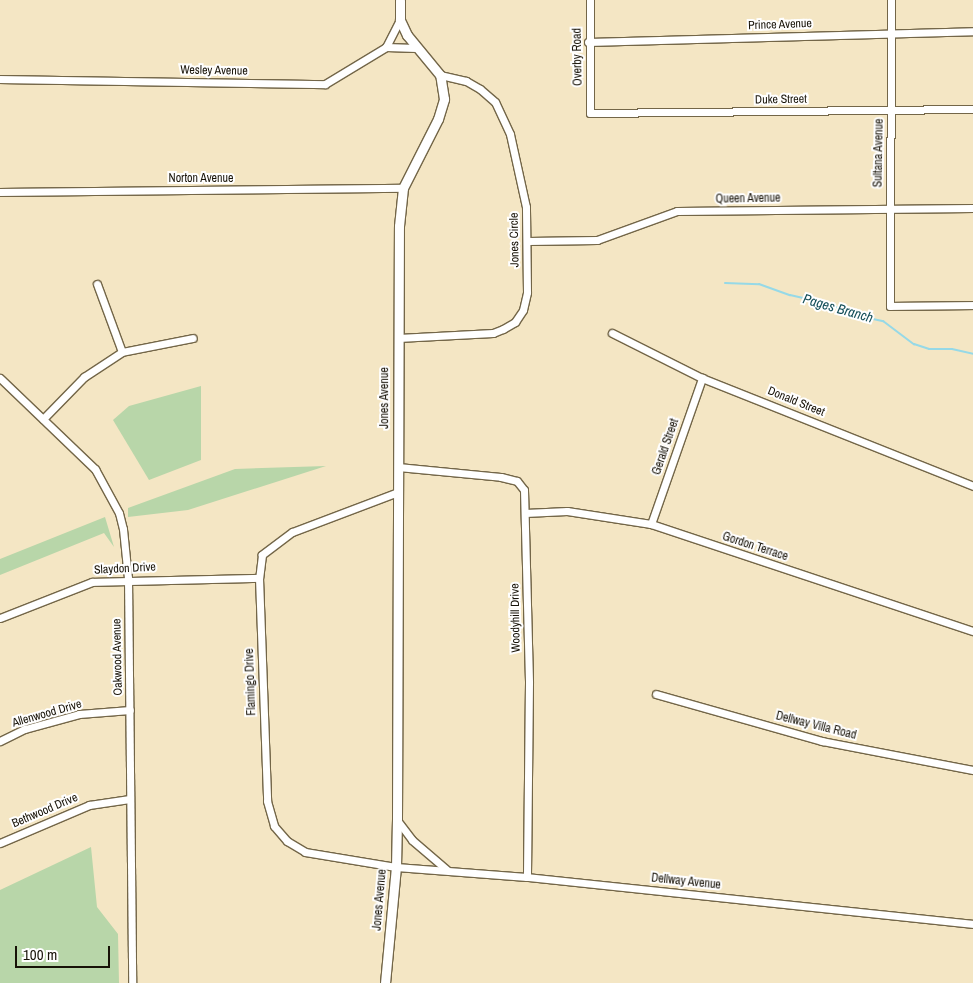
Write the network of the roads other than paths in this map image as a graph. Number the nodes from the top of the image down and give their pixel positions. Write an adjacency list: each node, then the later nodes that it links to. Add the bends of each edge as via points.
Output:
1 (400, 0): 4 (street, Jones Avenue)
2 (590, 0): 7 (street, Overby Road)
3 (891, 0): 6 (street, Sultana Avenue)
4 (400, 20): 8 (street); 9 (street, Jones Avenue)
5 (973, 31): 6 (street, Prince Avenue)
6 (891, 32): 7 (street, Prince Avenue); 13 (street, Sultana Avenue)
7 (588, 42): 14 (street, Overby Road)
8 (386, 47): 9 (street); 11 (street, Wesley Avenue, via 325,84)
9 (416, 48): 10 (street, Jones Avenue, via 431,60)
10 (440, 75): 15 (street, Jones Avenue, via 444,99 438,119); 19 (street, Jones Circle, via 466,81 480,89 495,102 502,115 510,134 526,207)
11 (0, 79)
12 (973, 109): 13 (street, Duke Street)
13 (892, 110): 14 (street, Duke Street); 18 (street, Sultana Avenue)
14 (590, 113)
15 (403, 188): 16 (street, Norton Avenue); 24 (street, Jones Avenue)
16 (0, 192)
17 (973, 208): 18 (street, Queen Avenue)
18 (890, 209): 19 (street, Queen Avenue, via 677,211 597,240); 21 (street, Sultana Avenue, via 890,306)
19 (528, 241): 24 (street, Jones Circle, via 527,292 523,310 515,322 493,333)
20 (97, 284): 25 (street)
21 (973, 305)
22 (612, 334): 27 (street, Donald Street)
23 (193, 338): 25 (street)
24 (398, 338): 29 (street, Jones Avenue)
25 (122, 352): 28 (street, via 84,377)
26 (0, 378): 28 (street, Oakwood Avenue)
27 (702, 378): 30 (street, Donald Street); 33 (street, Gerald Street)
28 (43, 419): 34 (street, Oakwood Avenue, via 95,470 109,494 123,529)
29 (398, 467): 31 (street, Jones Avenue); 32 (street, Woodyhill Drive, via 517,481 524,490)
30 (973, 486)
31 (398, 492): 35 (street, Flamingo Drive, via 292,532 262,555); 43 (street, Jones Avenue)
32 (525, 513): 33 (street, Gordon Terrace, via 567,510); 47 (street, Woodyhill Drive, via 529,684)
33 (651, 524): 37 (street, Gordon Terrace)
34 (128, 578): 35 (street, Slaydon Drive); 36 (street, Slaydon Drive, via 92,582); 39 (street, Oakwood Avenue)
35 (259, 578): 45 (street, Flamingo Drive, via 266,801 274,826 287,841 305,852)
36 (0, 618)
37 (973, 631)
38 (656, 694): 41 (street, Dellway Villa Road, via 822,741)
39 (130, 710): 40 (street, Allenwood Drive, via 79,714 25,729); 42 (street, Oakwood Avenue)
40 (0, 740)
41 (973, 770)
42 (130, 799): 44 (street, Bethwood Drive, via 89,805); 49 (street, Oakwood Avenue)
43 (397, 819): 45 (street, Jones Avenue); 46 (street, via 412,840)
44 (0, 843)
45 (396, 867): 46 (street, Dellway Avenue); 50 (street, Jones Avenue)
46 (448, 871): 47 (street, Dellway Avenue)
47 (527, 877): 48 (street, Dellway Avenue)
48 (973, 924)
49 (132, 983)
50 (385, 983)

